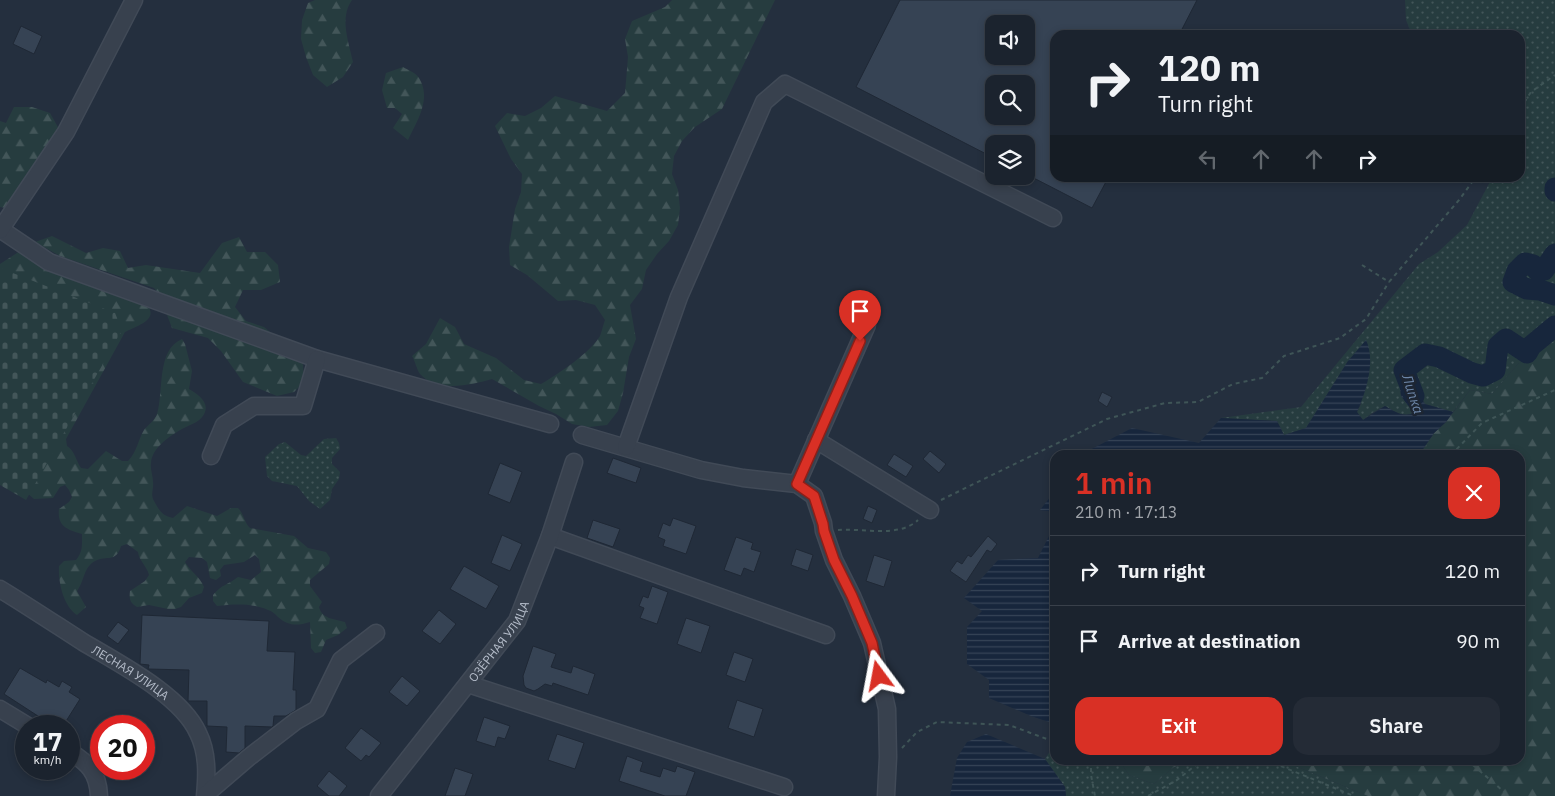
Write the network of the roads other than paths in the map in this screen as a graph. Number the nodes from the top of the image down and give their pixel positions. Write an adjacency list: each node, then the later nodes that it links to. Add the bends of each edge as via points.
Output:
1 (134, 0): 3 (street, via 66,132)
2 (1053, 218): 9 (street, via 785,84 764,102 679,297)
3 (0, 229): 5 (street, via 49,262)
4 (867, 325): 8 (street)
5 (317, 359): 6 (street); 10 (street, via 303,406 254,406 224,425)
6 (550, 424)
7 (582, 435): 9 (street)
8 (816, 440): 12 (street); 13 (street)
9 (626, 447): 12 (street, via 701,470)
10 (211, 456)
11 (574, 462): 14 (street, ОЗЁРНАЯ УЛИЦА)
12 (797, 484): 26 (street, via 814,496 834,560 872,643 887,709)
13 (930, 510)
14 (550, 536): 17 (street); 18 (street, ОЗЁРНАЯ УЛИЦА, via 517,622)
15 (0, 589): 23 (street, ЛЕСНАЯ УЛИЦА, via 141,678 186,714 198,732 205,752)
16 (376, 633): 23 (street, via 341,660 317,710 296,721)
17 (826, 635)
18 (468, 684): 22 (street); 25 (street, ОЗЁРНАЯ УЛИЦА)
19 (0, 709): 20 (street)
20 (15, 718)
21 (80, 758): 24 (street, via 99,782)
22 (784, 787)
23 (206, 795)
24 (99, 796)
25 (379, 796)
26 (886, 796)

